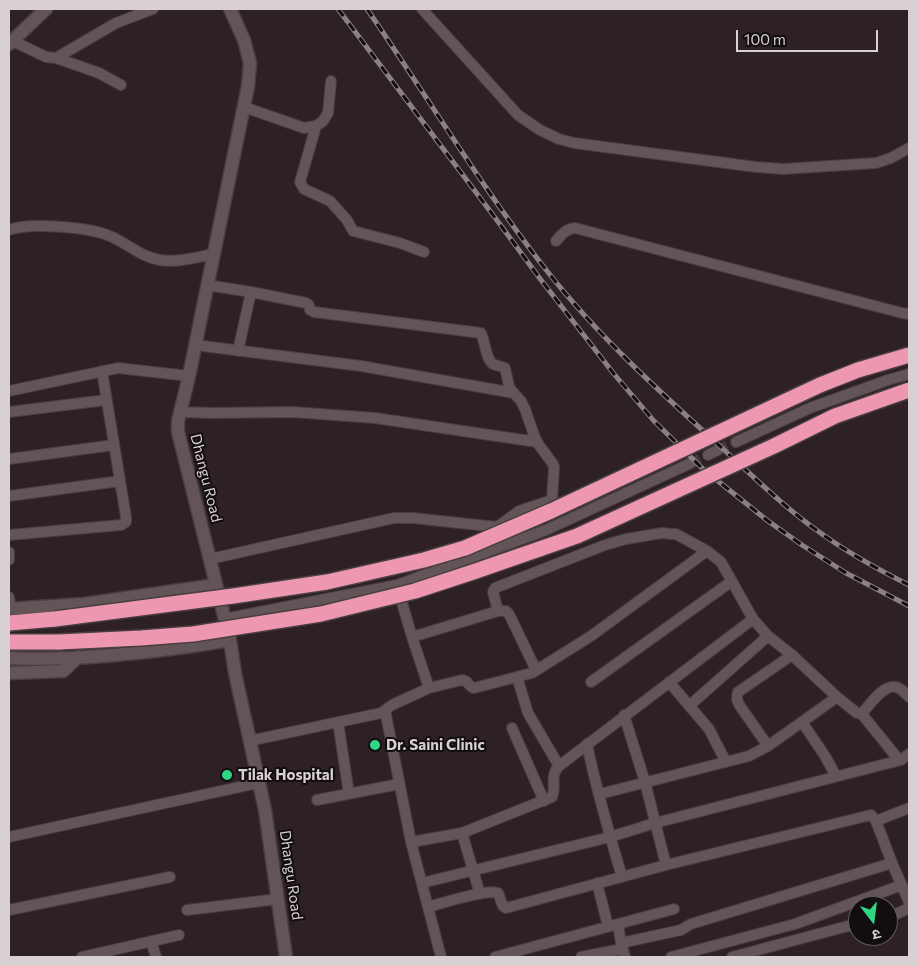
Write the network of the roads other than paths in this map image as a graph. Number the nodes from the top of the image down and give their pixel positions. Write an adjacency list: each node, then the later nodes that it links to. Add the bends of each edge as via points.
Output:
1 (46, 9): 5 (street)
2 (152, 9): 6 (street, via 116,23)
3 (230, 9): 9 (street, Dhangu Road, via 250,63)
4 (422, 9): 11 (street, via 518,115 540,130 567,141 783,169 876,163)
5 (11, 42): 6 (street)
6 (56, 58): 8 (street, via 99,73)
7 (331, 81): 10 (street, via 328,112)
8 (120, 85)
9 (244, 107): 10 (street, via 304,128); 15 (street, Dhangu Road)
10 (316, 126): 14 (street, via 300,182 304,190 330,201 348,220 353,231)
11 (909, 148)
12 (9, 230): 15 (street, via 41,226 93,230 160,260)
13 (556, 241): 18 (street, via 563,232 575,228)
14 (424, 252)
15 (214, 254): 16 (street, Dhangu Road)
16 (208, 285): 17 (street); 19 (street, Dhangu Road)
17 (251, 292): 20 (street); 27 (street, via 306,303 314,312 480,333 490,361 505,368)
18 (909, 314)
19 (195, 345): 20 (street); 24 (street, Dhangu Road)
20 (238, 351): 27 (street, via 361,366)
21 (909, 355): 46 (highway, bridge, via 820,385 551,511 465,548 424,560 327,582 55,619)
22 (102, 372): 24 (street, via 118,368); 26 (street); 28 (street)
23 (909, 374): 32 (street, via 810,408)
24 (189, 376): 30 (street, Dhangu Road)
25 (909, 390): 53 (highway, bridge, via 835,416 577,536 414,591 321,614 212,631 59,642)
26 (9, 391)
27 (514, 394): 31 (street, via 521,401)
28 (106, 400): 29 (street); 33 (street)
29 (9, 412)
30 (180, 412): 31 (street, via 292,412 375,418); 41 (street, Dhangu Road, via 178,432)
31 (537, 442): 41 (street, via 554,466 552,500 519,511 497,527 394,518)
32 (736, 442)
33 (114, 445): 34 (street); 36 (street)
34 (9, 459)
35 (691, 463): 45 (street, via 546,530)
36 (120, 481): 37 (street); 38 (street, via 124,524)
37 (9, 496)
38 (9, 535)
39 (707, 551): 43 (street, via 721,562); 47 (street, via 676,534 618,541 495,588); 57 (street, via 591,636)
40 (9, 552): 42 (street)
41 (210, 559): 44 (street, Dhangu Road)
42 (9, 560)
43 (732, 581): 48 (street); 60 (street)
44 (216, 585): 46 (street, via 84,604); 49 (street, Dhangu Road)
45 (397, 586): 49 (street); 51 (street)
46 (9, 610)
47 (498, 612): 51 (street); 57 (street, via 509,614)
48 (753, 618): 50 (street); 61 (street)
49 (224, 619): 52 (street, Dhangu Road)
50 (768, 636): 54 (street); 65 (street)
51 (412, 637): 62 (street)
52 (230, 640): 55 (street, via 112,656); 72 (street, Dhangu Road)
53 (9, 642)
54 (792, 655): 63 (street); 74 (street, via 737,695 740,706)
55 (78, 657): 56 (street); 58 (street, via 63,671)
56 (9, 658)
57 (536, 670): 59 (street)
58 (9, 673)
59 (517, 677): 62 (street, via 474,688 464,680); 78 (street, via 528,714)
60 (591, 682)
61 (668, 682): 65 (street); 68 (street)
62 (429, 688): 66 (street)
63 (837, 696): 67 (street); 70 (street)
64 (909, 696): 67 (street, via 896,686 887,688)
65 (689, 706): 77 (street, via 709,729)
66 (385, 710): 69 (street); 82 (street)
67 (861, 713): 76 (street)
68 (624, 715): 73 (street); 80 (street)
69 (338, 722): 72 (street); 83 (street)
70 (802, 722): 74 (street); 79 (street)
71 (512, 728): 86 (street)
72 (249, 741): 81 (street, Dhangu Road)
73 (587, 744): 78 (street); 84 (street)
74 (768, 746): 77 (street)
75 (909, 754): 76 (street)
76 (899, 760): 79 (street)
77 (726, 762): 80 (street)
78 (559, 766): 86 (street, via 554,773 554,795)
79 (836, 776): 89 (street)
80 (645, 782): 84 (street); 89 (street)
81 (258, 783): 91 (street); 103 (street, Dhangu Road)
82 (399, 784): 83 (street); 93 (street)
83 (349, 794): 85 (street)
84 (600, 794): 92 (street)
85 (317, 800)
86 (544, 801): 90 (street)
87 (909, 808): 88 (street)
88 (876, 820): 94 (street); 95 (street, via 868,816)
89 (655, 823): 92 (street); 95 (street)
90 (462, 833): 93 (street); 96 (street)
91 (9, 836)
92 (610, 837): 96 (street); 98 (street)
93 (411, 842): 99 (street)
94 (892, 863): 101 (street); 113 (street, via 691,924)
95 (666, 865): 98 (street)
96 (473, 870): 99 (street); 102 (street)
97 (170, 877): 107 (street)
98 (622, 877): 100 (street)
99 (422, 883): 105 (street)
100 (597, 884): 102 (street, via 506,908 497,893); 109 (street)
101 (902, 885): 104 (street); 120 (street, via 795,924)
102 (480, 894): 105 (street)
103 (278, 899): 108 (street); 117 (street, Dhangu Road)
104 (909, 902)
105 (428, 907): 118 (street)
106 (674, 909): 109 (street)
107 (9, 910)
108 (187, 910)
109 (613, 925): 113 (street); 114 (street)
110 (848, 926): 121 (street)
111 (179, 935): 112 (street)
112 (151, 941): 115 (street); 116 (street)
113 (622, 950): 119 (street)
114 (502, 956)
115 (82, 957)
116 (156, 957)
117 (286, 957)
118 (441, 957)
119 (581, 957)
120 (671, 957)
121 (732, 957)

